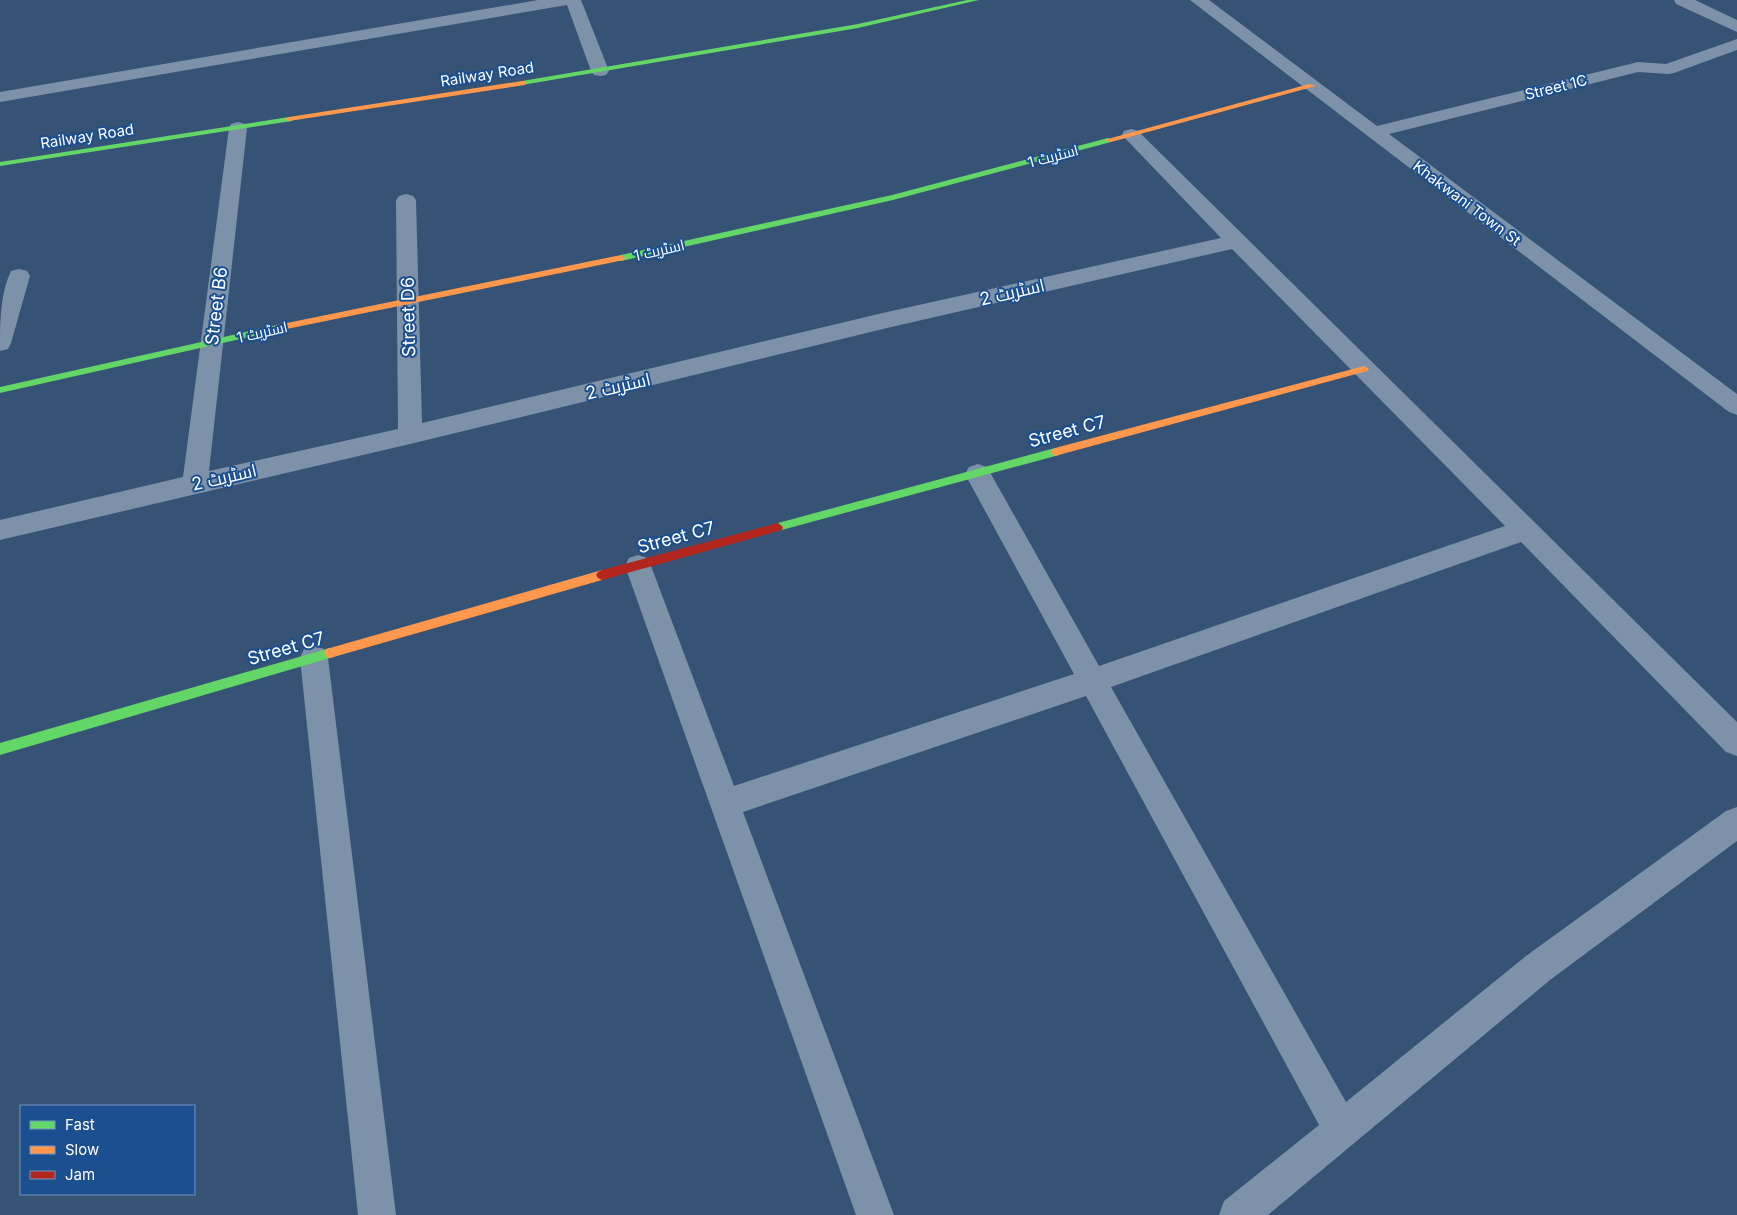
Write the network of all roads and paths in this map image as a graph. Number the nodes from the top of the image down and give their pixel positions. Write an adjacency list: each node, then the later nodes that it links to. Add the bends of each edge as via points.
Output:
1 (567, 0): 10 (street)
2 (573, 0): 8 (street)
3 (976, 0): 8 (street, Railway Road, via 858,26)
4 (1198, 0): 9 (street, Khakwani Town St)
5 (1682, 0): 6 (street)
6 (1737, 27)
7 (1737, 44): 12 (street, Street 1C, via 1668,69 1638,67)
8 (600, 71): 11 (street, Railway Road)
9 (1312, 86): 12 (street, Khakwani Town St); 13 (street, اسٹریٹ 1)
10 (0, 97)
11 (238, 128): 14 (street, Railway Road); 20 (street, Street B6)
12 (1374, 132): 23 (street, Khakwani Town St)
13 (1131, 135): 16 (street); 18 (street, اسٹریٹ 1, via 893,197 619,259)
14 (0, 164)
15 (406, 200): 18 (street, Street D6)
16 (1236, 241): 21 (street); 24 (street, اسٹریٹ 2, via 887,320)
17 (20, 276): 19 (street)
18 (408, 301): 20 (street, اسٹریٹ 1); 24 (street, Street D6)
19 (0, 343)
20 (212, 344): 22 (street, اسٹریٹ 1); 26 (street, Street B6)
21 (1364, 369): 25 (street, Street C7); 28 (street)
22 (0, 390)
23 (1737, 406)
24 (410, 435): 26 (street, اسٹریٹ 2)
25 (978, 474): 29 (street, Street C7); 31 (street)
26 (195, 484): 27 (street, اسٹریٹ 2)
27 (0, 530)
28 (1525, 530): 31 (street); 32 (street)
29 (638, 566): 30 (street, Street C7); 34 (street)
30 (314, 658): 33 (street, Street C7); 37 (street)
31 (1093, 681): 34 (street); 36 (street)
32 (1737, 742)
33 (0, 749)
34 (724, 802): 38 (street)
35 (1737, 822): 36 (street, via 1538,968)
36 (1341, 1129): 39 (street)
37 (377, 1215)
38 (875, 1215)
39 (1238, 1215)

